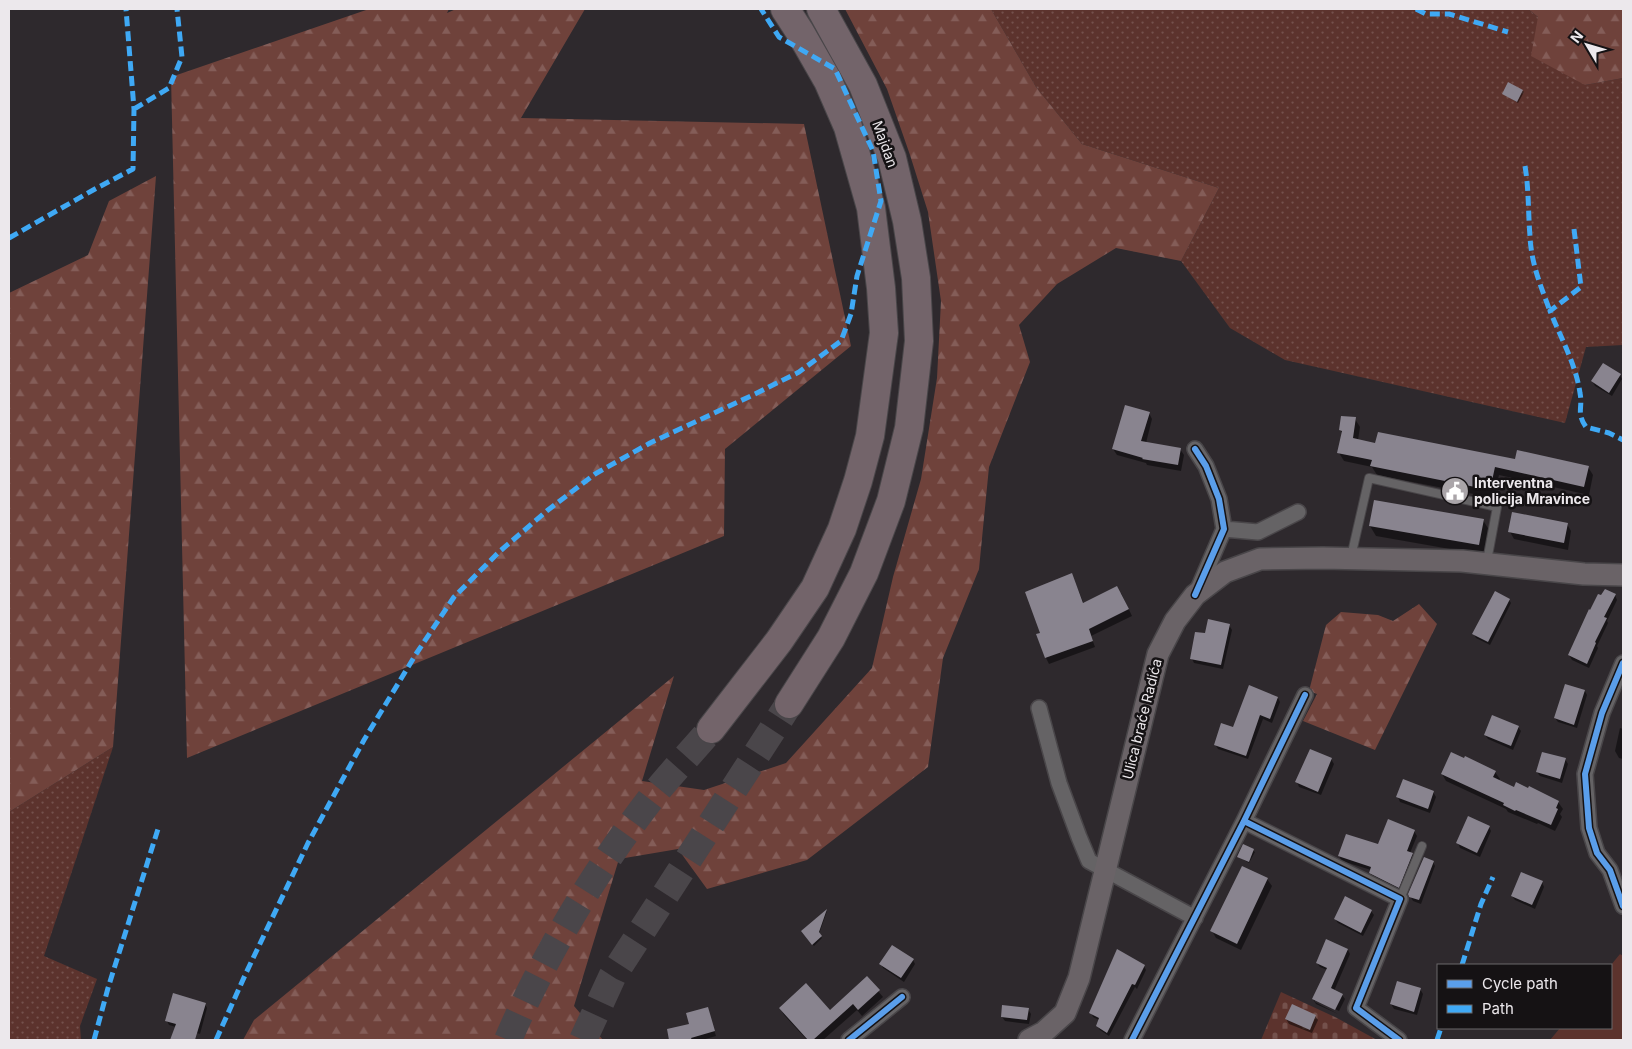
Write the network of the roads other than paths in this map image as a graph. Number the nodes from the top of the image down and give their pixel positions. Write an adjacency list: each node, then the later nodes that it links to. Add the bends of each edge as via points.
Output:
1 (785, 9): 14 (highway, via 828,81 848,128 871,208 884,333 870,436 842,529 815,588)
2 (824, 14): 12 (highway, Majdan, via 863,85 892,158 916,278 919,342 909,428 891,501 864,573 831,638)
3 (1196, 449): 5 (street, via 1219,499)
4 (1298, 512): 5 (street, via 1258,532)
5 (1224, 529): 9 (street)
6 (1350, 559): 7 (main road, Ulica braće Radića); 7 (lane, via 1369,478 1497,507); 9 (main road, Ulica braće Radića, via 1260,559 1225,572)
7 (1486, 564): 8 (main road, Ulica braće Radića)
8 (1623, 575)
9 (1195, 595): 17 (main road, Ulica braće Radića, via 1175,621 1158,654)
10 (1623, 663): 19 (street, via 1602,713 1585,774 1589,828 1597,853 1610,870)
11 (1305, 695): 15 (street)
12 (789, 704)
13 (1039, 708): 17 (street, via 1059,783 1079,837 1090,861)
14 (711, 729)
15 (1244, 821): 18 (street); 20 (street)
16 (1422, 846): 18 (lane)
17 (1105, 870): 20 (street); 23 (main road, Ulica braće Radića, via 1079,978 1065,1013)
18 (1400, 899): 25 (street, via 1356,1008)
19 (1623, 906)
20 (1195, 918): 24 (street)
21 (902, 997): 22 (street)
22 (848, 1040)
23 (1030, 1040)
24 (1132, 1040)
25 (1399, 1040)

